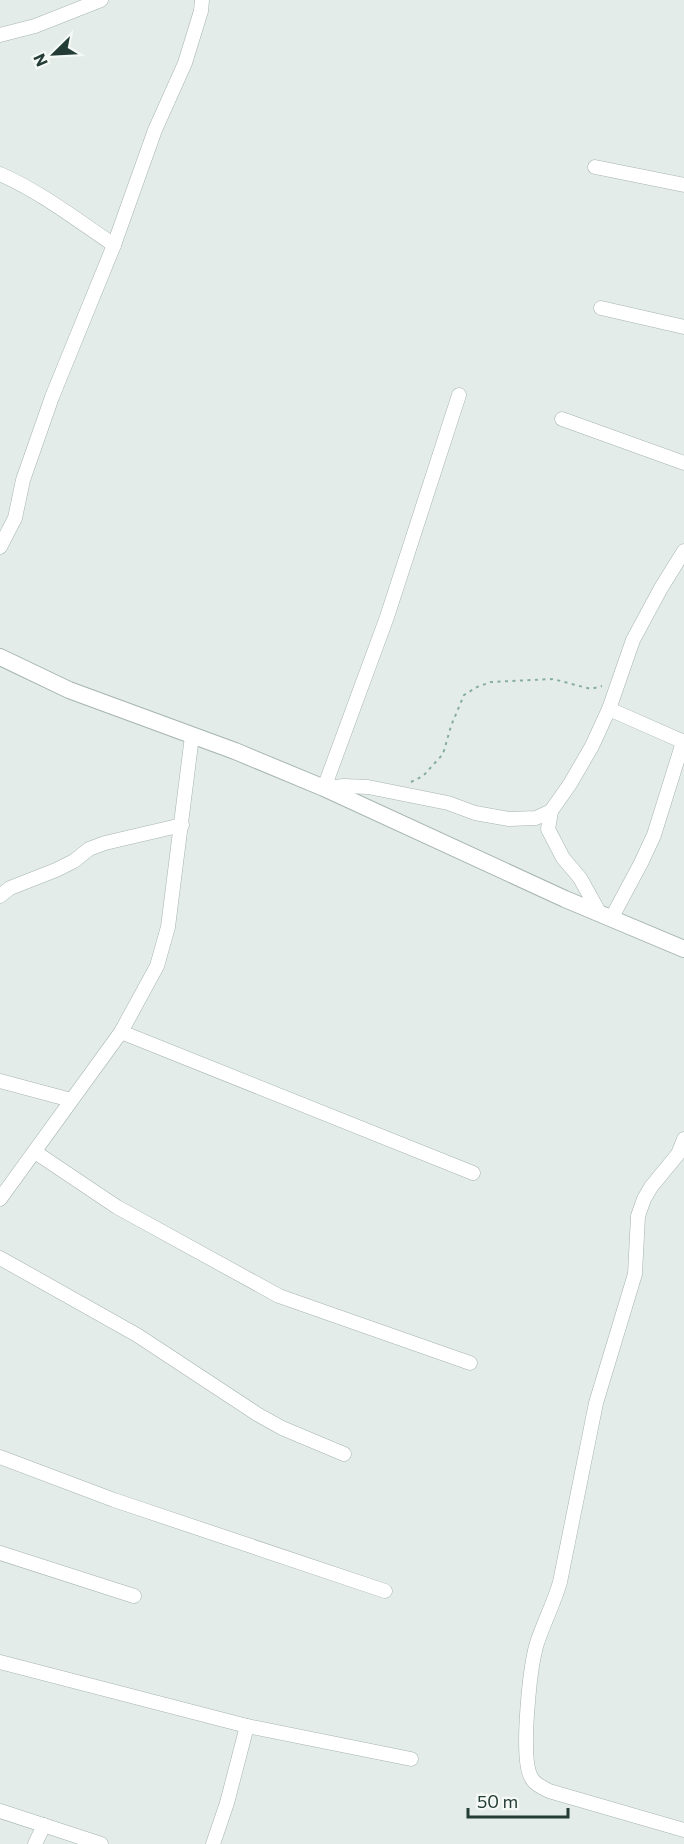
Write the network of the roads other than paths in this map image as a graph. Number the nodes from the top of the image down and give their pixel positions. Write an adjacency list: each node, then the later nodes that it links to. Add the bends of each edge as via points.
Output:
1 (101, 0): 3 (street, via 35,26)
2 (199, 1): 7 (street, via 185,63 155,130)
3 (0, 34)
4 (595, 167): 6 (street)
5 (0, 174): 7 (street)
6 (684, 185)
7 (114, 245): 13 (street, via 52,397 22,480 15,518)
8 (601, 308): 9 (street)
9 (684, 327)
10 (459, 395): 19 (street, via 387,617)
11 (562, 419): 12 (street)
12 (684, 462)
13 (0, 547)
14 (684, 551): 16 (street, via 633,640)
15 (0, 657): 17 (street, via 69,690)
16 (609, 709): 18 (street); 20 (street, via 592,746)
17 (192, 736): 19 (street); 21 (street)
18 (684, 742): 23 (street, via 654,835 641,863)
19 (324, 788): 20 (street, via 386,791 509,819 536,818); 23 (street)
20 (551, 811): 23 (street, via 548,830)
21 (182, 825): 22 (street, via 88,849 74,861); 25 (street, via 168,927 157,966)
22 (0, 896)
23 (605, 916): 24 (street)
24 (684, 949)
25 (121, 1032): 27 (street); 30 (street)
26 (0, 1082): 27 (street)
27 (71, 1100): 29 (street)
28 (684, 1139): 44 (street, via 678,1154 651,1187 638,1216 635,1274 596,1403 560,1582 534,1657 526,1729 526,1764 537,1784 549,1791)
29 (35, 1152): 31 (street); 33 (street, via 117,1207 279,1296)
30 (473, 1173)
31 (0, 1199)
32 (0, 1258): 34 (street, via 137,1335 257,1414)
33 (470, 1363)
34 (344, 1454)
35 (0, 1457): 37 (street, via 114,1500)
36 (0, 1553): 38 (street)
37 (385, 1591)
38 (134, 1596)
39 (0, 1662): 40 (street)
40 (247, 1726): 41 (street); 48 (street)
41 (411, 1759)
42 (0, 1811): 43 (street)
43 (44, 1825): 46 (street); 47 (street)
44 (684, 1830)
45 (684, 1840): 49 (street)
46 (35, 1844)
47 (101, 1844)
48 (213, 1844)
49 (681, 1844)

